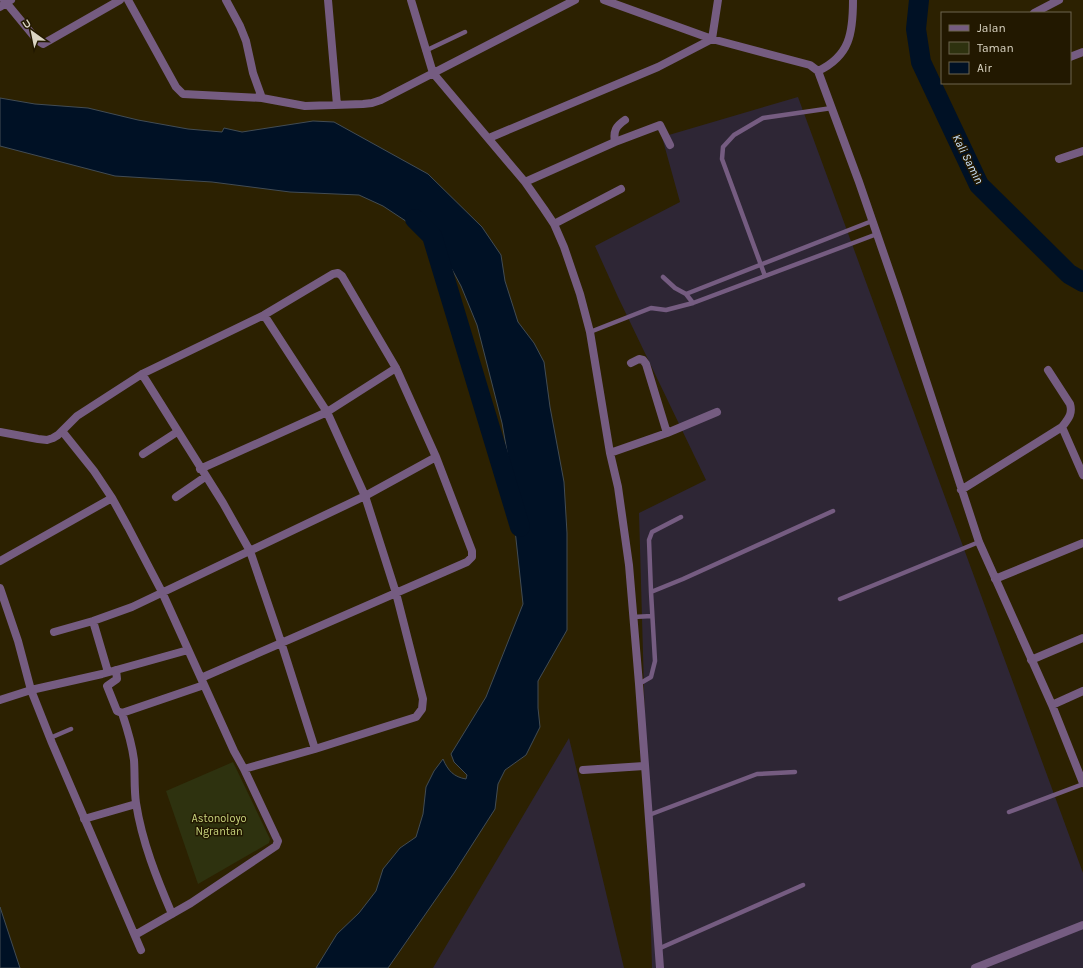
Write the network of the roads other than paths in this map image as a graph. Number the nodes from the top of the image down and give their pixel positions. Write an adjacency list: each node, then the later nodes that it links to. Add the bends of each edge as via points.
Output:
1 (120, 0): 11 (street, via 43,44)
2 (128, 0): 20 (street, via 176,87 183,94)
3 (226, 0): 20 (street, via 246,41 252,73)
4 (328, 0): 21 (street)
5 (410, 0): 15 (street)
6 (575, 0): 19 (street)
7 (604, 0): 14 (street)
8 (718, 0): 14 (street)
9 (853, 0): 18 (street, via 850,32 844,51 837,60)
10 (1059, 0): 12 (street)
11 (5, 2)
12 (1036, 12)
13 (466, 32): 15 (lane)
14 (712, 39): 18 (street, via 810,65); 24 (street, via 658,67)
15 (425, 51): 19 (street)
16 (1083, 52): 17 (street)
17 (1071, 58)
18 (818, 71): 22 (street)
19 (433, 73): 21 (street, via 372,103); 24 (street)
20 (262, 98): 21 (street, via 305,106)
21 (337, 105)
22 (832, 108): 31 (street); 34 (lane, via 763,118 734,135 723,147 722,159)
23 (625, 120): 25 (street, via 615,129)
24 (489, 138): 29 (street)
25 (615, 142): 26 (street, via 660,125); 29 (street)
26 (670, 145)
27 (1083, 151): 28 (street)
28 (1059, 159)
29 (525, 182): 32 (street)
30 (621, 189): 32 (street)
31 (872, 221): 33 (street); 34 (lane)
32 (554, 224): 40 (street, via 572,267)
33 (877, 234): 35 (lane); 58 (street)
34 (760, 264): 35 (lane); 37 (lane)
35 (765, 276): 38 (lane)
36 (663, 277): 37 (lane)
37 (686, 294): 38 (lane)
38 (693, 303): 40 (lane, via 666,310 651,308)
39 (264, 315): 42 (street, via 338,273); 44 (street); 45 (street)
40 (590, 332): 52 (street)
41 (630, 363): 51 (street, via 640,359 646,364)
42 (396, 368): 45 (street); 54 (street)
43 (1048, 370): 47 (street, via 1072,411)
44 (142, 374): 48 (street, via 77,416); 50 (street)
45 (327, 412): 55 (street); 59 (street)
46 (717, 412): 51 (street)
47 (1062, 427): 56 (street); 58 (street)
48 (62, 431): 49 (street, via 47,440); 60 (street)
49 (0, 432)
50 (177, 432): 53 (street); 55 (street)
51 (667, 433): 52 (street)
52 (610, 453): 75 (street, via 618,487 629,565)
53 (143, 454)
54 (436, 457): 59 (street); 72 (street, via 472,551 472,557 467,562)
55 (200, 469): 57 (street)
56 (1083, 475)
57 (206, 477): 61 (street); 66 (street)
58 (961, 490): 64 (street)
59 (365, 496): 66 (street); 72 (street)
60 (112, 498): 67 (street); 70 (street)
61 (176, 498)
62 (834, 511): 71 (lane)
63 (681, 518): 71 (lane, via 652,532 649,540)
64 (979, 542): 68 (street); 73 (lane)
65 (1083, 543): 68 (street)
66 (250, 551): 70 (street); 79 (street)
67 (0, 561)
68 (995, 579): 81 (street)
69 (0, 588): 85 (street)
70 (162, 592): 76 (street, via 120,612); 80 (street)
71 (651, 592): 74 (lane)
72 (396, 593): 79 (street); 92 (street, via 423,699 422,709 416,717)
73 (840, 598)
74 (652, 616): 75 (lane); 84 (lane, via 655,661 651,677)
75 (633, 617): 84 (street)
76 (93, 621): 77 (street); 82 (street)
77 (54, 632)
78 (1083, 638): 81 (street)
79 (281, 642): 83 (street); 92 (street)
80 (188, 650): 82 (street); 83 (street)
81 (1031, 660): 88 (street)
82 (112, 671): 85 (street); 89 (street, via 117,679 107,686 114,707)
83 (203, 681): 89 (street); 94 (street)
84 (639, 684): 93 (street)
85 (31, 690): 87 (street); 91 (street)
86 (1083, 691): 88 (street)
87 (0, 700)
88 (1052, 705): 97 (street)
89 (122, 713): 98 (street, via 134,760)
90 (71, 729): 91 (lane)
91 (50, 738): 101 (street)
92 (315, 749): 94 (street)
93 (644, 766): 95 (street); 100 (street)
94 (244, 769): 103 (street, via 278,841 276,846)
95 (583, 770)
96 (794, 772): 100 (lane, via 757,774)
97 (1083, 784): 99 (lane)
98 (136, 804): 101 (street); 103 (street, via 150,860)
99 (1009, 812)
100 (649, 815): 106 (street)
101 (84, 819): 105 (street)
102 (803, 885): 106 (lane)
103 (172, 914): 105 (street)
104 (1083, 924): 109 (street)
105 (135, 935): 107 (street)
106 (658, 949): 108 (street)
107 (141, 950)
108 (660, 968)
109 (975, 968)

